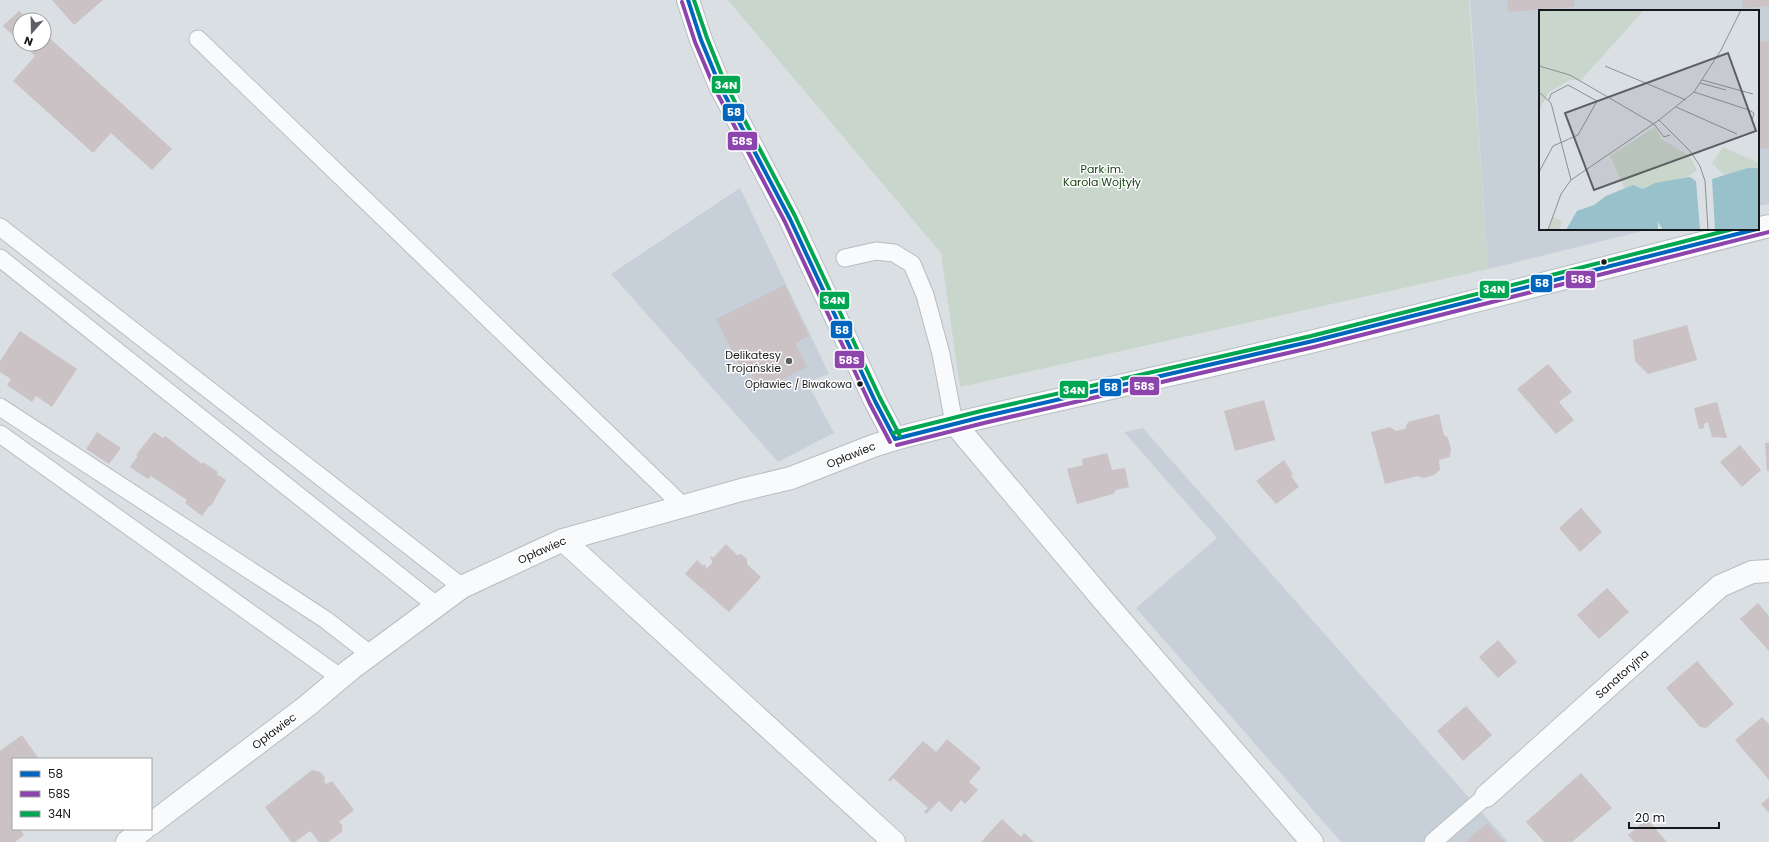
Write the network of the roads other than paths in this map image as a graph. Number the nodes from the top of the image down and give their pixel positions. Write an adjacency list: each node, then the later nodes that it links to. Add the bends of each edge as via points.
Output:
1 (688, 0): 12 (street, via 720,86 790,219)
2 (198, 39): 13 (lane)
3 (1769, 226): 5 (street, Opławiec)
4 (0, 227): 16 (lane)
5 (1759, 229)
6 (1754, 230): 10 (street, Opławiec, via 1516,292 1246,358)
7 (0, 258): 17 (lane)
8 (846, 258): 10 (lane, via 876,250 894,253 912,264 925,295 939,347)
9 (0, 407): 18 (lane, via 326,620)
10 (954, 423): 12 (street, Opławiec); 25 (street)
11 (0, 434): 19 (lane)
12 (895, 439): 13 (street, Opławiec, via 791,478)
13 (683, 506): 14 (street, Opławiec)
14 (563, 540): 16 (street, Opławiec); 24 (street)
15 (1769, 571): 20 (street, Sanatoryjna, via 1752,572 1720,586)
16 (462, 587): 17 (street, Opławiec)
17 (437, 606): 18 (street, Opławiec)
18 (371, 655): 19 (street, Opławiec)
19 (340, 678): 21 (street, Opławiec)
20 (1486, 796): 26 (lane)
21 (152, 823)
22 (143, 830): 23 (street)
23 (128, 842)
24 (894, 842)
25 (1312, 842)
26 (1433, 842)

